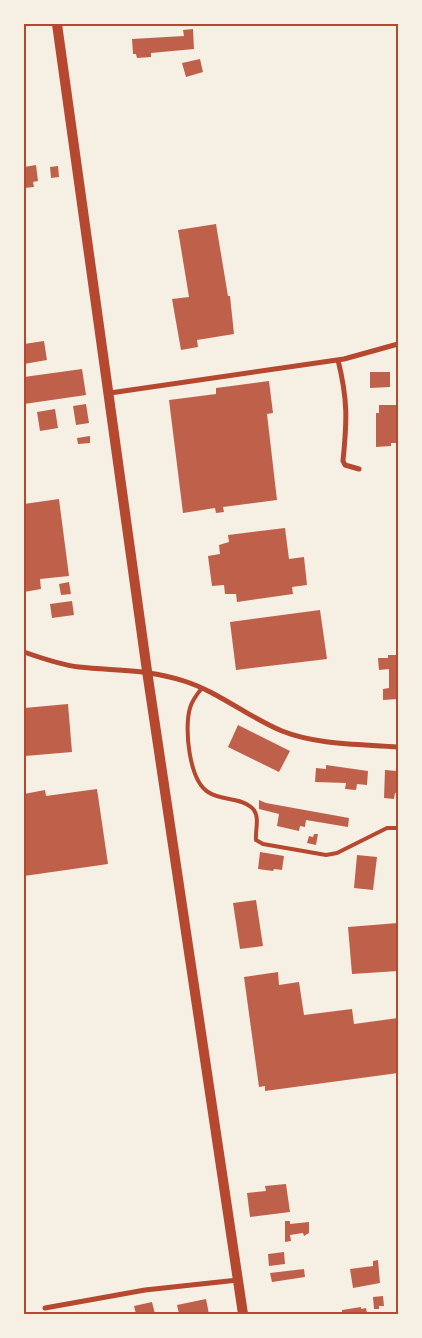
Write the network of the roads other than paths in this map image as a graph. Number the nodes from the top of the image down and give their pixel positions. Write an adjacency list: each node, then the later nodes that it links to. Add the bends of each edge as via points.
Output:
1 (57, 24): 4 (main road)
2 (398, 344): 3 (street)
3 (338, 360): 4 (street); 5 (street, via 348,418 343,461 345,465)
4 (110, 393): 7 (main road)
5 (359, 469)
6 (24, 652): 7 (street, via 77,667)
7 (147, 671): 8 (street); 11 (main road)
8 (202, 688): 9 (street, via 284,732 308,738); 10 (lane, via 190,707 188,722 191,760 197,778 206,791 221,799 251,807 256,813 256,840 263,844 326,854 337,853 387,828)
9 (398, 747)
10 (398, 828)
11 (238, 1280): 12 (street, via 145,1290); 13 (main road)
12 (45, 1308)
13 (243, 1314)

